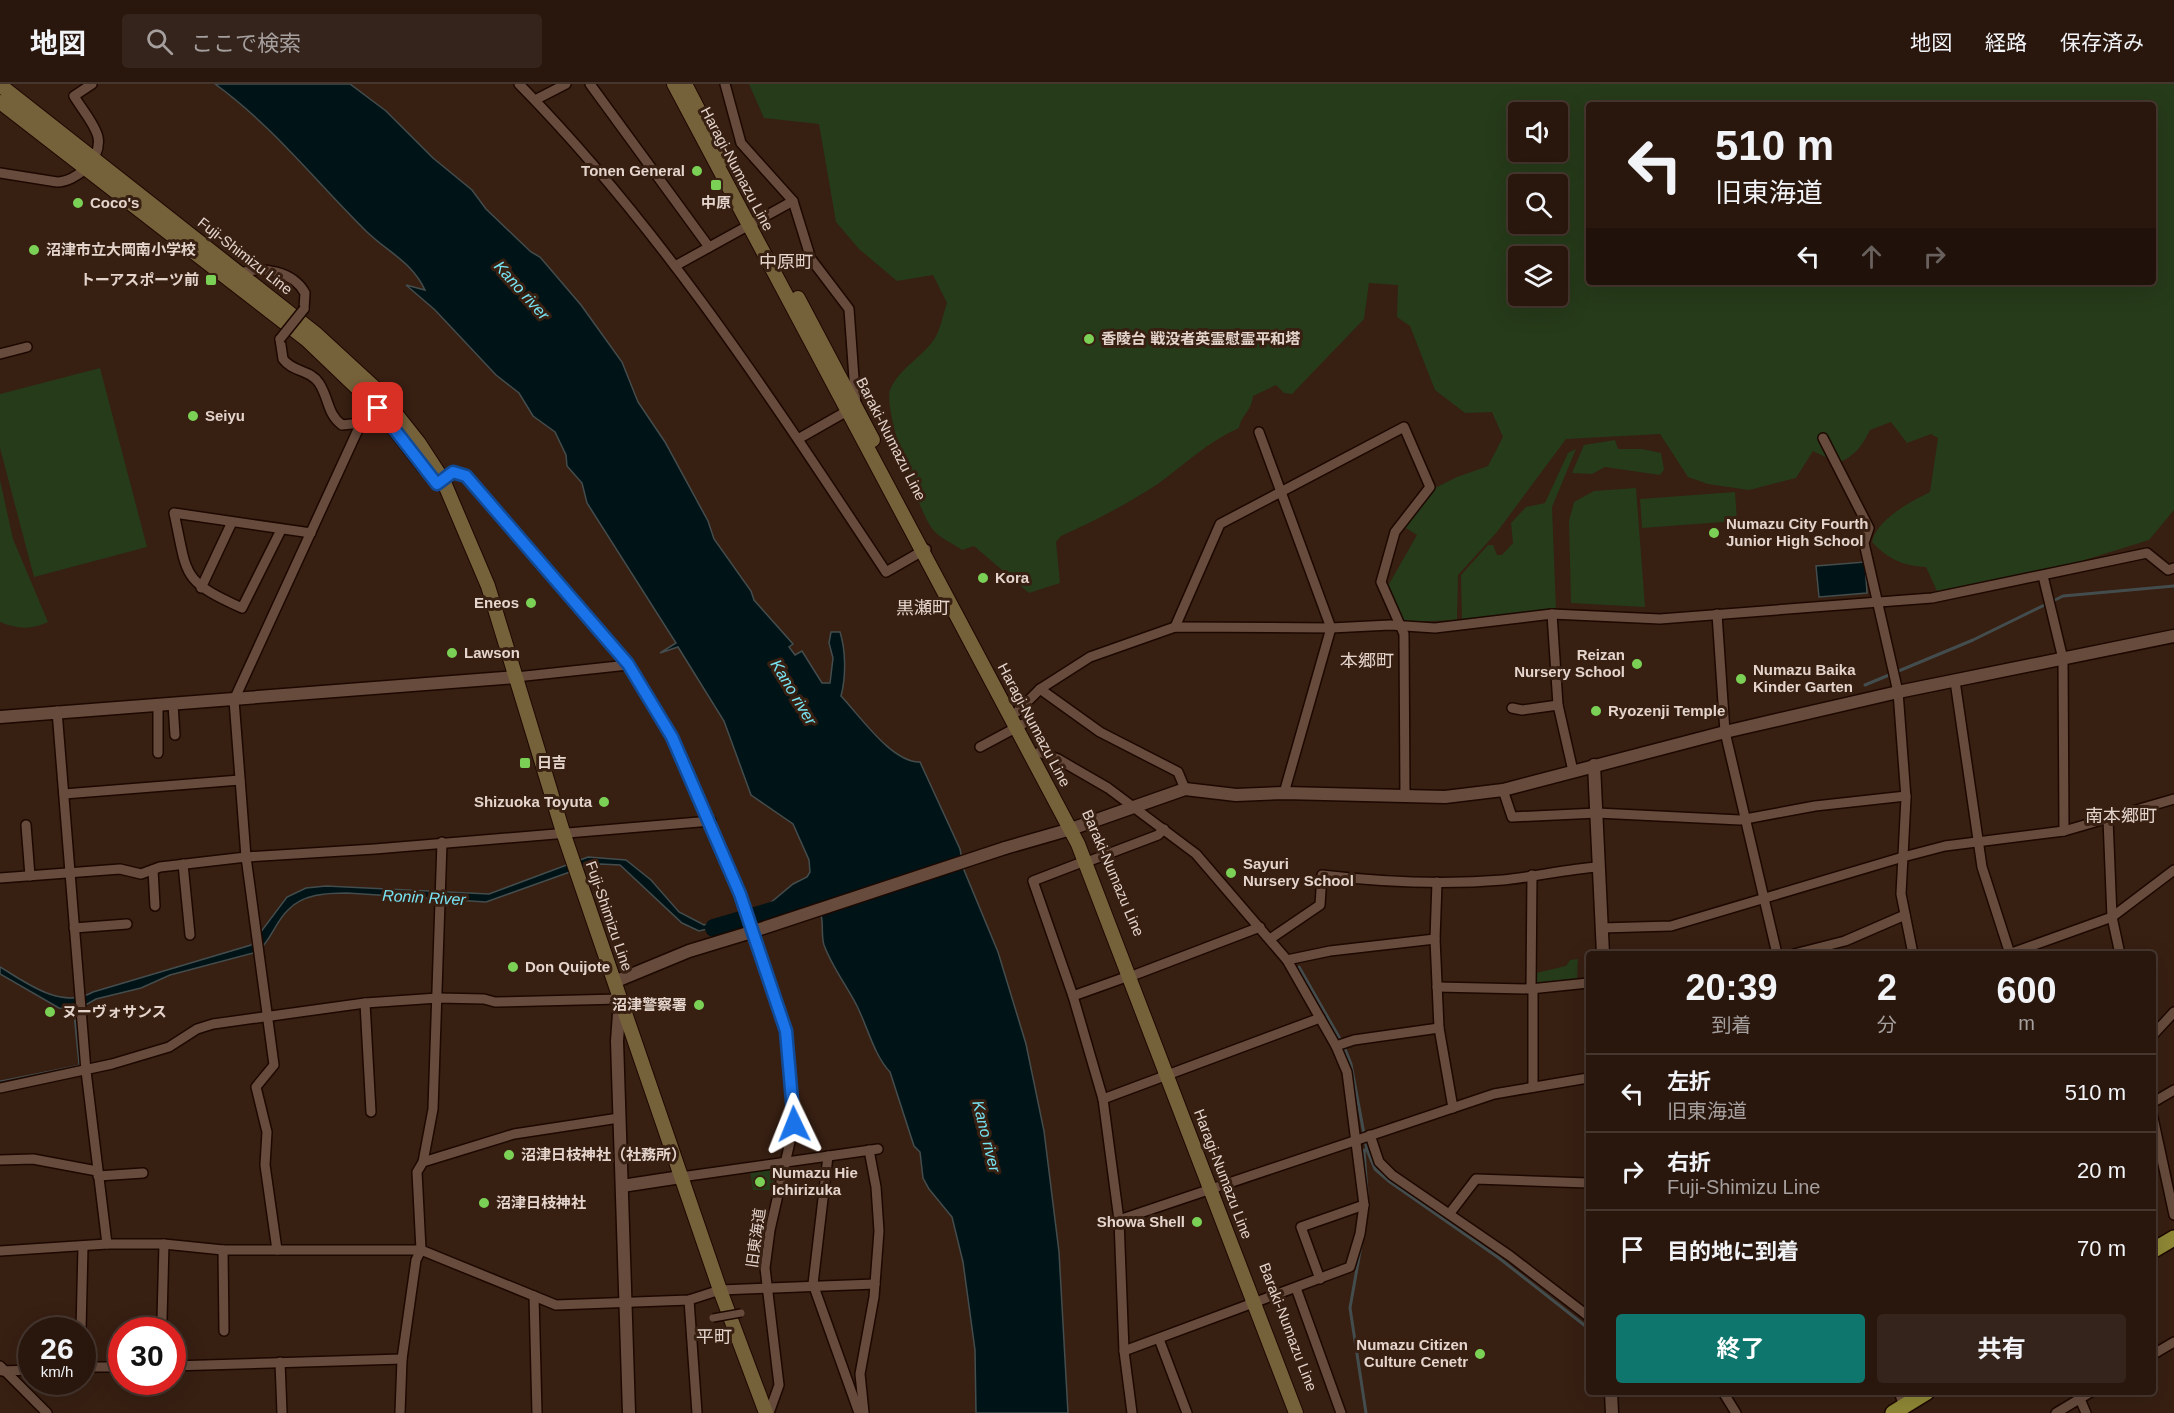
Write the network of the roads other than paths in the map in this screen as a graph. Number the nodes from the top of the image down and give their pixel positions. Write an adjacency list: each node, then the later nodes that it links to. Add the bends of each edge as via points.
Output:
1 (92, 84): 11 (street, via 74,96 97,134 98,143)
2 (519, 84): 9 (street)
3 (566, 84): 9 (street)
4 (590, 84): 15 (street)
5 (674, 84): 14 (main road, Haragi-Numazu Line)
6 (685, 84): 14 (main road, Baraki-Numazu Line)
7 (725, 84): 13 (street, via 741,143)
8 (0, 85): 11 (main road, Fuji-Shimizu Line)
9 (535, 100): 16 (street)
10 (0, 102): 11 (main road, Fuji-Shimizu Line)
11 (89, 163): 12 (street, via 66,182); 17 (main road, Fuji-Shimizu Line); 20 (main road, Fuji-Shimizu Line, via 308,340)
12 (0, 173)
13 (793, 201): 14 (street); 21 (street, via 811,259 849,309)
14 (752, 223): 15 (street); 21 (main road, Baraki-Numazu Line)
15 (709, 247): 16 (street)
16 (675, 266): 25 (street)
17 (240, 273): 22 (street, bridge, via 265,270 295,281 305,293 304,309 280,339 283,359 318,382 333,418 342,425); 26 (main road, Fuji-Shimizu Line, via 315,333 377,390 419,443)
18 (27, 347): 19 (street)
19 (0, 354)
20 (378, 408): 22 (street); 26 (main road, Fuji-Shimizu Line)
21 (852, 408): 25 (street); 31 (main road, Baraki-Numazu Line)
22 (361, 423): 30 (street)
23 (1259, 432): 27 (street)
24 (1823, 438): 35 (street, via 1869,528 1864,543)
25 (798, 439): 31 (street, via 886,572)
26 (440, 482): 43 (street, 旧東海道, via 453,472 466,476); 44 (main road, Fuji-Shimizu Line, via 488,586)
27 (1282, 492): 38 (street, via 1404,427 1430,487 1395,532 1380,582); 39 (street, via 1220,524); 40 (street)
28 (232, 522): 29 (street); 34 (street); 34 (street, via 174,513 186,570)
29 (281, 530): 30 (street); 34 (street, via 242,608)
30 (311, 533): 48 (street)
31 (925, 550): 55 (main road, Baraki-Numazu Line)
32 (2174, 568): 33 (street, via 2169,570 2147,553)
33 (2043, 576): 35 (street, via 1932,598); 42 (street)
34 (201, 588)
35 (1879, 602): 37 (street); 47 (street)
36 (1552, 614): 37 (street, via 1660,619); 38 (street, via 1435,628); 51 (street)
37 (1717, 614): 56 (street)
38 (1401, 626): 40 (street); 68 (street)
39 (1175, 627): 40 (street); 46 (street, via 1090,657)
40 (1331, 628): 66 (street)
41 (2174, 636): 42 (street)
42 (2063, 659): 45 (street); 79 (street)
43 (628, 664): 44 (street); 75 (street, 旧東海道, via 672,737)
44 (516, 677): 48 (street); 80 (main road, Fuji-Shimizu Line)
45 (1955, 681): 47 (street); 81 (street)
46 (1040, 689): 55 (street); 64 (street, via 1100,732 1178,772)
47 (1898, 692): 56 (street); 69 (street)
48 (234, 700): 49 (street); 63 (street)
49 (173, 704): 50 (street); 57 (street)
50 (158, 705): 53 (street); 60 (street)
51 (1558, 705): 52 (street); 62 (street)
52 (1512, 708)
53 (57, 711): 54 (street); 67 (street)
54 (0, 717)
55 (1019, 721): 58 (street); 59 (main road, Baraki-Numazu Line); 77 (main road, Haragi-Numazu Line)
56 (1725, 732): 61 (street); 73 (street)
57 (175, 735)
58 (980, 747)
59 (1039, 752): 71 (street, via 1108,788); 77 (main road, Baraki-Numazu Line)
60 (158, 753)
61 (1594, 765): 62 (street); 72 (street)
62 (1573, 771): 65 (street)
63 (240, 780): 67 (street); 83 (street)
64 (1185, 789): 66 (street, via 1236,795); 71 (street)
65 (1503, 790): 68 (street, via 1445,797); 72 (street, via 1512,817)
66 (1284, 793): 68 (street)
67 (64, 794): 90 (street)
68 (1405, 796)
69 (1906, 796): 73 (street); 84 (street)
70 (2174, 799): 74 (street)
71 (1131, 807): 77 (street); 78 (street)
72 (1597, 813): 73 (street); 87 (street)
73 (1744, 819): 95 (street)
74 (2108, 819): 79 (street); 98 (street)
75 (711, 821): 80 (street); 146 (street, 旧東海道, via 786,1031 794,1124)
76 (26, 825): 92 (street)
77 (1074, 828): 85 (main road, Baraki-Numazu Line); 115 (street, bridge, via 689,951)
78 (1164, 829): 85 (street, via 1158,835); 100 (street, via 1196,854)
79 (2064, 831): 81 (street)
80 (563, 832): 82 (street); 115 (main road, Fuji-Shimizu Line)
81 (1979, 841): 84 (street); 110 (street, via 1990,897)
82 (442, 842): 83 (street); 120 (street)
83 (246, 856): 86 (street); 124 (street)
84 (1903, 857): 95 (street); 97 (street, via 1901,894)
85 (1088, 861): 114 (main road, Baraki-Numazu Line); 119 (street, via 1033,881)
86 (183, 864): 88 (street); 103 (street)
87 (1599, 867): 91 (street); 102 (street)
88 (153, 870): 90 (street); 96 (street)
89 (2174, 870): 98 (street)
90 (70, 872): 92 (street); 101 (street)
91 (1532, 875): 94 (street); 118 (street)
92 (30, 876): 93 (street)
93 (0, 878)
94 (1437, 882): 104 (street, via 1322,875 1320,905); 105 (street)
95 (1764, 899): 102 (street, via 1671,926); 107 (street)
96 (155, 906)
97 (1905, 915): 108 (street, via 1845,941); 109 (street)
98 (2112, 916): 111 (street); 112 (street)
99 (127, 924): 101 (street)
100 (1260, 927): 104 (street); 114 (street)
101 (74, 928): 129 (street)
102 (1602, 928): 106 (street)
103 (190, 935)
104 (1270, 939): 113 (street)
105 (1435, 939): 113 (street); 117 (street)
106 (1602, 951)
107 (1776, 951)
108 (1806, 951)
109 (1912, 951)
110 (2008, 951)
111 (2017, 951)
112 (2119, 951)
113 (1287, 960): 125 (street)
114 (1133, 975): 119 (street); 130 (main road, Baraki-Numazu Line)
115 (614, 982): 121 (main road, Fuji-Shimizu Line)
116 (1586, 983): 118 (street)
117 (1437, 987): 118 (street); 126 (street)
118 (1532, 989): 132 (street)
119 (1073, 996): 135 (street)
120 (438, 998): 121 (street, via 495,1002); 122 (street); 145 (street, via 434,1109)
121 (620, 999): 139 (street); 149 (main road, Fuji-Shimizu Line)
122 (365, 1003): 124 (street); 138 (street)
123 (2174, 1012): 127 (street)
124 (269, 1015): 129 (street, via 213,1024 169,1047); 163 (street, via 274,1065 256,1087 267,1132 265,1165)
125 (1320, 1018): 128 (street); 130 (street)
126 (1439, 1028): 128 (street); 137 (street)
127 (2156, 1032)
128 (1336, 1046): 142 (street, via 1347,1072)
129 (86, 1071): 133 (street); 147 (street)
130 (1171, 1074): 135 (street); 152 (main road, Baraki-Numazu Line)
131 (1586, 1078): 132 (street)
132 (1533, 1087): 137 (street, via 1494,1094)
133 (0, 1088)
134 (2174, 1090): 136 (street)
135 (1103, 1099): 156 (street)
136 (2156, 1101)
137 (1453, 1108): 141 (street)
138 (371, 1112)
139 (620, 1118): 145 (street, via 503,1137); 151 (street)
140 (2156, 1132): 155 (street)
141 (1370, 1135): 142 (street); 154 (street, via 1379,1162 1392,1175)
142 (1357, 1140): 152 (street); 153 (street)
143 (828, 1156): 146 (street); 167 (street); 168 (street, via 873,1150 878,1209)
144 (0, 1160): 147 (street, via 33,1159)
145 (423, 1162): 164 (street, via 417,1172)
146 (785, 1163): 149 (street); 169 (street, 旧東海道, via 770,1230)
147 (97, 1173): 148 (street); 158 (street)
148 (143, 1173)
149 (681, 1177): 151 (street); 171 (main road, Fuji-Shimizu Line)
150 (1586, 1183): 154 (street, via 1476,1179)
151 (622, 1186): 175 (street)
152 (1214, 1187): 156 (street); 174 (main road, Baraki-Numazu Line)
153 (1364, 1205): 166 (street, via 1350,1267); 166 (street, via 1301,1227)
154 (1450, 1213): 177 (street)
155 (2174, 1215)
156 (1119, 1220): 184 (street)
157 (2174, 1238): 161 (highway)
158 (107, 1244): 159 (street); 160 (street)
159 (164, 1244): 162 (street); 179 (street)
160 (82, 1247): 165 (street); 178 (street)
161 (2156, 1249)
162 (223, 1250): 163 (street); 181 (street)
163 (277, 1250): 164 (street)
164 (421, 1250): 172 (street); 186 (street, via 416,1260)
165 (0, 1251)
166 (1320, 1279): 170 (street)
167 (813, 1284): 168 (street); 169 (street); 203 (street)
168 (876, 1284): 204 (street, via 860,1374)
169 (766, 1287): 171 (street); 202 (street, 旧東海道, via 779,1385)
170 (1296, 1288): 174 (street); 209 (street)
171 (720, 1290): 173 (street); 202 (main road, Fuji-Shimizu Line)
172 (534, 1296): 175 (street, via 556,1305); 199 (street)
173 (689, 1300): 175 (street); 201 (street)
174 (1257, 1301): 182 (street); 207 (main road); 208 (main road, Baraki-Numazu Line)
175 (624, 1302): 200 (street)
176 (741, 1313): 180 (street, bridge)
177 (1586, 1315)
178 (81, 1317)
179 (162, 1317)
180 (713, 1318)
181 (224, 1331)
182 (1159, 1339): 184 (street); 206 (street)
183 (2174, 1342): 185 (street)
184 (1124, 1351): 205 (street)
185 (2156, 1353)
186 (402, 1359): 187 (street); 198 (street)
187 (280, 1362): 188 (street); 197 (street)
188 (186, 1365)
189 (2, 1370): 190 (street); 196 (street)
190 (18, 1370)
191 (1611, 1395): 210 (street)
192 (1725, 1395): 211 (street)
193 (1920, 1395): 195 (highway)
194 (2078, 1395): 212 (street); 213 (street)
195 (1899, 1404)
196 (47, 1413)
197 (282, 1413)
198 (400, 1413)
199 (537, 1413)
200 (629, 1413)
201 (697, 1413)
202 (768, 1413)
203 (859, 1413)
204 (864, 1413)
205 (1132, 1413)
206 (1187, 1413)
207 (1296, 1413)
208 (1303, 1413)
209 (1341, 1413)
210 (1612, 1413)
211 (1736, 1413)
212 (2056, 1413)
213 (2086, 1413)

